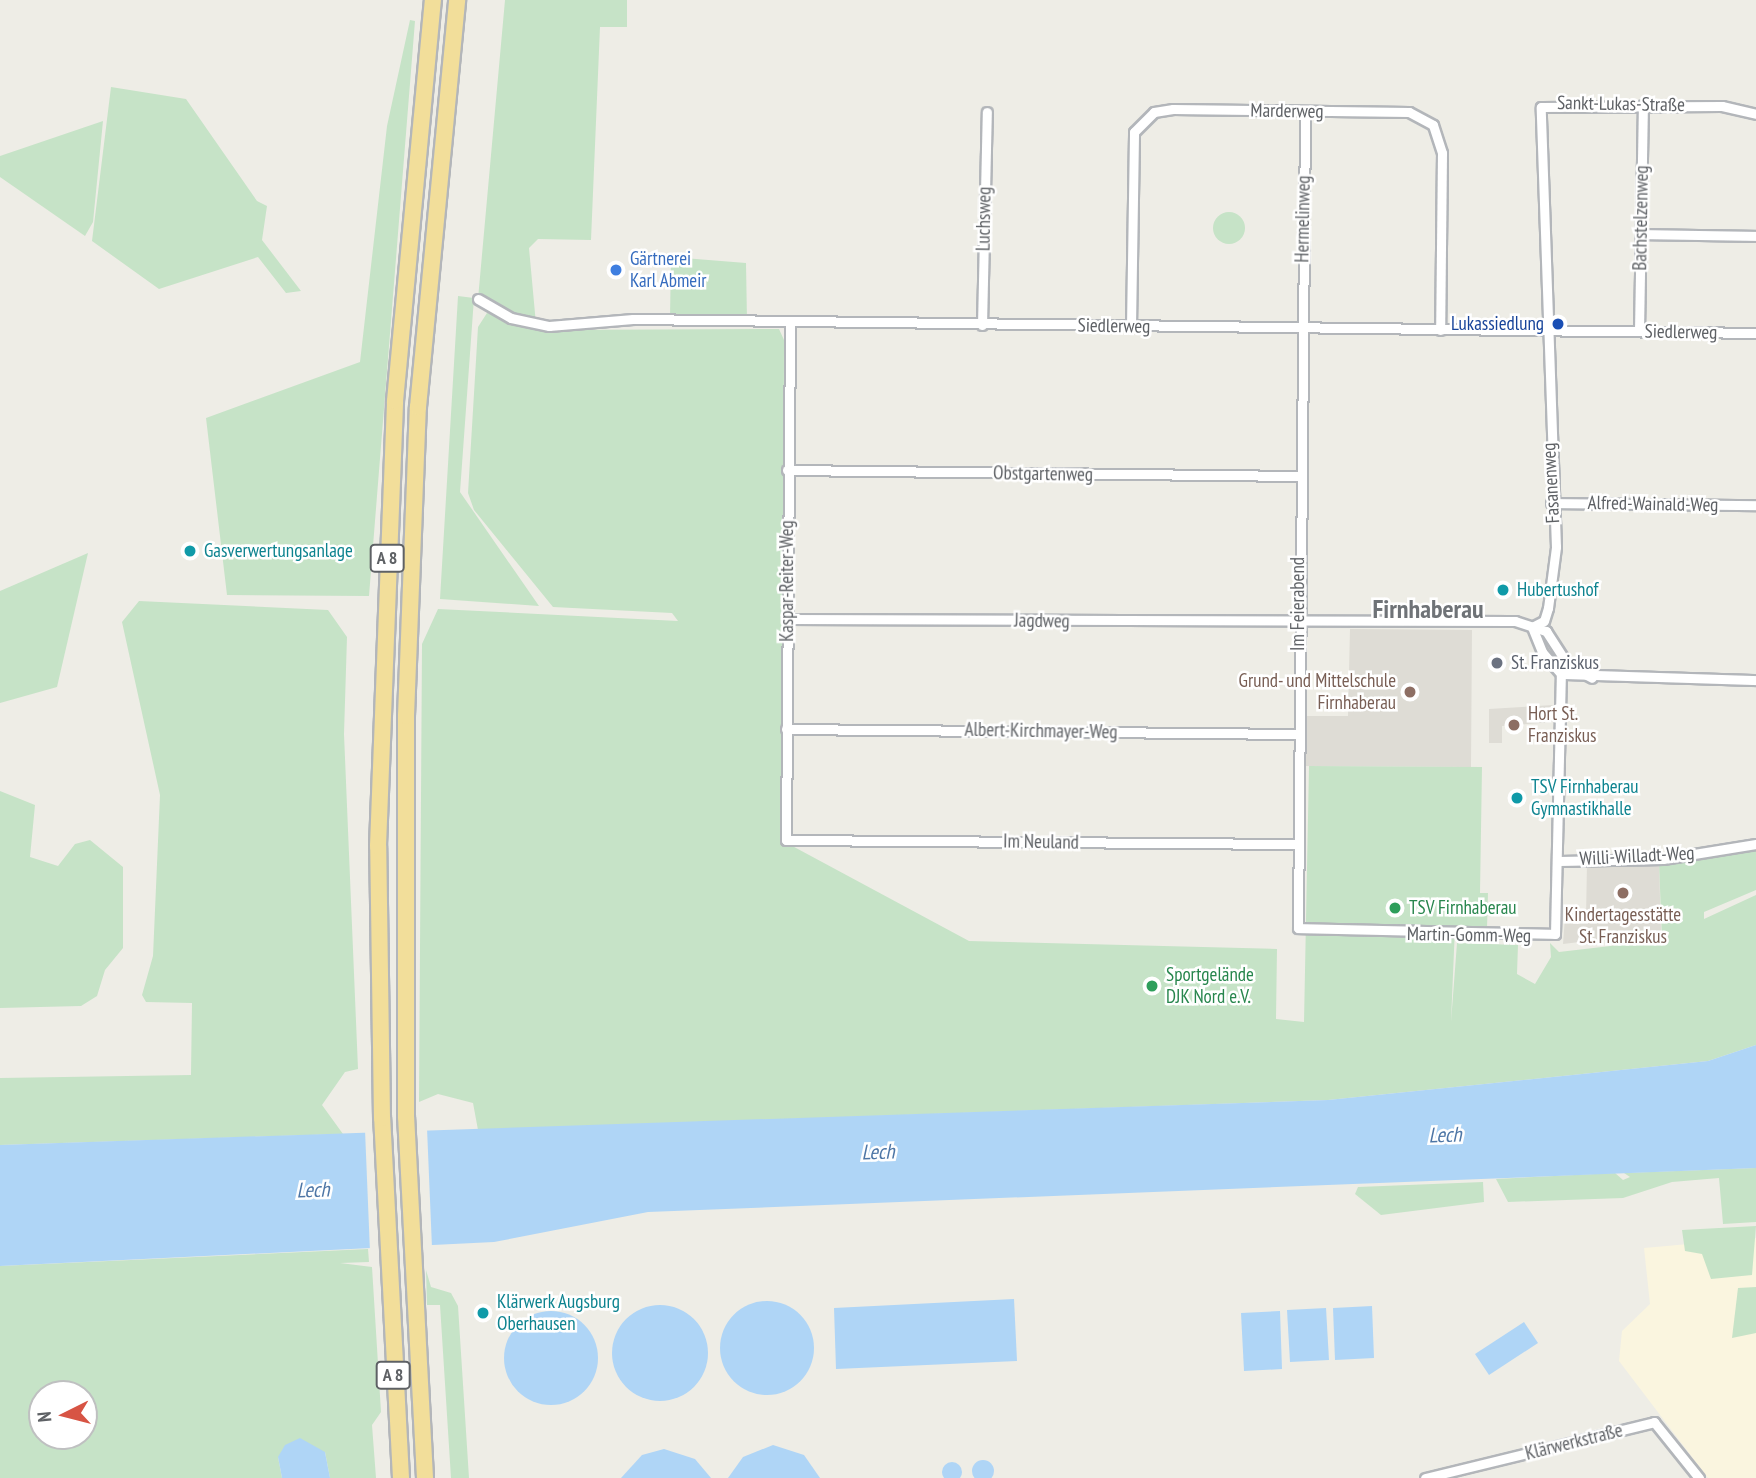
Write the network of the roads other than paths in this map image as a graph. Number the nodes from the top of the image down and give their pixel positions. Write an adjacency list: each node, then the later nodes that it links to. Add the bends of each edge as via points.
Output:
1 (433, 0): 35 (highway, A 8, via 387,544 378,846 382,1118)
2 (457, 0): 36 (highway, A 8, via 429,263 410,549 406,1117)
3 (1643, 105): 6 (street, Sankt-Lukas-Straße, via 1722,106); 7 (street, Bachstelzenweg); 14 (street, Sankt-Lukas-Straße, via 1541,107)
4 (1305, 111): 12 (street, Marderweg, via 1169,109 1142,119 1133,138); 13 (street, Hermelinweg); 15 (street, Marderweg, via 1409,112 1433,125 1442,153)
5 (987, 112): 11 (street, Luchsweg)
6 (1756, 114)
7 (1641, 234): 8 (street); 16 (street, Bachstelzenweg)
8 (1756, 236)
9 (478, 299): 10 (street, Siedlerweg, via 511,318 549,326 633,319)
10 (790, 323): 11 (street, Siedlerweg); 18 (street, Kaspar-Reiter-Weg)
11 (982, 325): 12 (street, Siedlerweg)
12 (1131, 326): 13 (street, Siedlerweg)
13 (1300, 327): 15 (street, Siedlerweg); 19 (street, Im Feierabend)
14 (1549, 329): 15 (street, Siedlerweg); 16 (street, Siedlerweg); 20 (street, Fasanenweg)
15 (1440, 330)
16 (1639, 331): 17 (street, Siedlerweg)
17 (1756, 333)
18 (788, 470): 19 (street, Obstgartenweg); 22 (street, Kaspar-Reiter-Weg)
19 (1298, 476): 23 (street, Im Feierabend)
20 (1551, 503): 21 (street, Alfred-Wainald-Weg); 24 (street, Fasanenweg, via 1556,547 1551,598 1544,621)
21 (1756, 505)
22 (786, 619): 23 (street, Jagdweg); 28 (street, Kaspar-Reiter-Weg)
23 (1298, 624): 24 (street, Jagdweg, via 1515,621); 29 (street, Im Feierabend)
24 (1532, 628): 25 (street, via 1542,652); 26 (street, via 1546,631 1568,665)
25 (1562, 674): 26 (street); 33 (street, Martin-Gomm-Weg)
26 (1592, 678): 27 (street)
27 (1756, 680)
28 (786, 729): 29 (street, Albert-Kirchmayer-Weg); 30 (street, Kaspar-Reiter-Weg)
29 (1296, 734): 31 (street, Im Feierabend)
30 (786, 840): 31 (street, Im Neuland)
31 (1296, 844): 34 (street, Im Feierabend)
32 (1756, 844): 33 (street, Willi-Willadt-Weg, via 1662,859)
33 (1559, 860): 34 (street, Martin-Gomm-Weg, via 1558,925 1546,937 1305,932)
34 (1294, 922)
35 (401, 1478)
36 (425, 1478)
37 (1425, 1478): 38 (street, Klärwerkstraße, via 1654,1422)
38 (1699, 1478)

